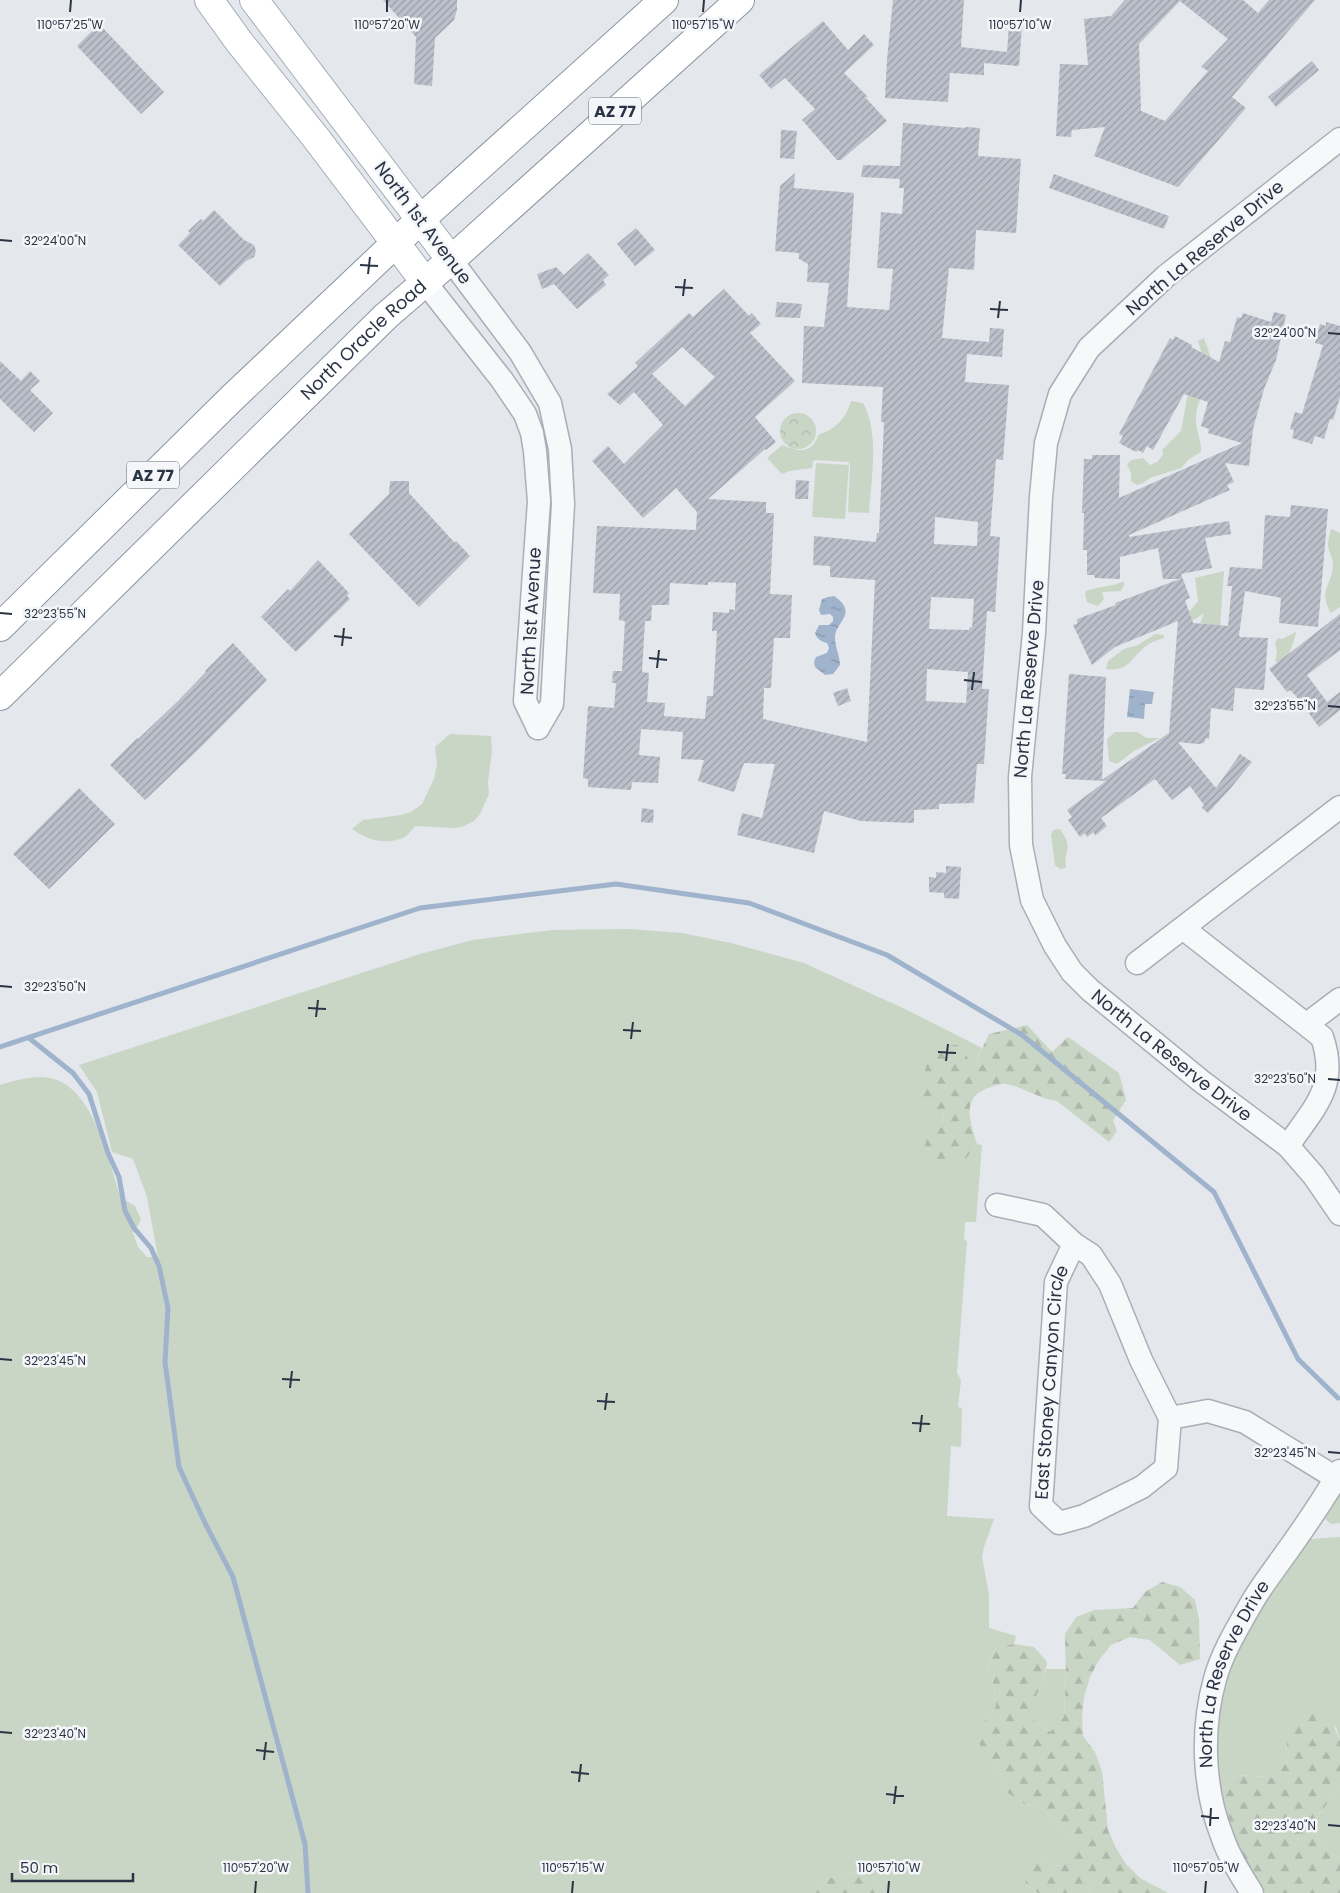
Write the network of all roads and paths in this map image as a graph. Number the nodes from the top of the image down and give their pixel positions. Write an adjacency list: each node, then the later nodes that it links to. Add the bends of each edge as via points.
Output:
1 (209, 0): 7 (main road, North 1st Avenue)
2 (254, 0): 6 (main road, North 1st Avenue)
3 (664, 0): 6 (main road, AZ 77)
4 (740, 0): 8 (main road, North Oracle Road / AZ 77)
5 (1340, 139): 19 (street, North La Reserve Drive, via 1166,276 1089,348 1060,394 1046,443 1034,633 1020,777 1020,845 1032,900 1072,972 1201,1081)
6 (421, 219): 7 (main road, AZ 77); 8 (main road, North 1st Avenue)
7 (395, 245): 9 (main road, North 1st Avenue); 12 (main road, AZ 77, via 232,398)
8 (451, 260): 9 (main road, North Oracle Road / AZ 77); 10 (street, North 1st Avenue, via 520,352)
9 (425, 282): 11 (street, North 1st Avenue); 13 (main road, North Oracle Road / AZ 77, via 386,316)
10 (550, 403): 11 (street); 11 (street, North 1st Avenue, via 560,449 563,504 552,704 538,728 525,701 538,501 535,451)
11 (525, 414)
12 (0, 627)
13 (0, 696)
14 (1340, 807): 15 (street)
15 (1184, 928): 16 (street); 18 (street)
16 (1137, 963)
17 (1340, 999): 18 (street)
18 (1308, 1024): 19 (street, via 1322,1037 1329,1068 1320,1100)
19 (1288, 1146): 21 (street, North La Reserve Drive)
20 (997, 1205): 22 (street, East Stoney Canyon Circle, via 1043,1215)
21 (1340, 1214)
22 (1074, 1244): 23 (street, East Stoney Canyon Circle, via 1091,1255 1110,1284 1141,1360); 23 (street, East Stoney Canyon Circle, via 1056,1282 1041,1506 1059,1523 1084,1516 1142,1487 1166,1468)
23 (1170, 1418): 24 (street, via 1208,1411 1246,1422)
24 (1338, 1475): 25 (street, North La Reserve Drive, via 1252,1602 1215,1678 1206,1757 1211,1797 1221,1836)
25 (1252, 1893)

